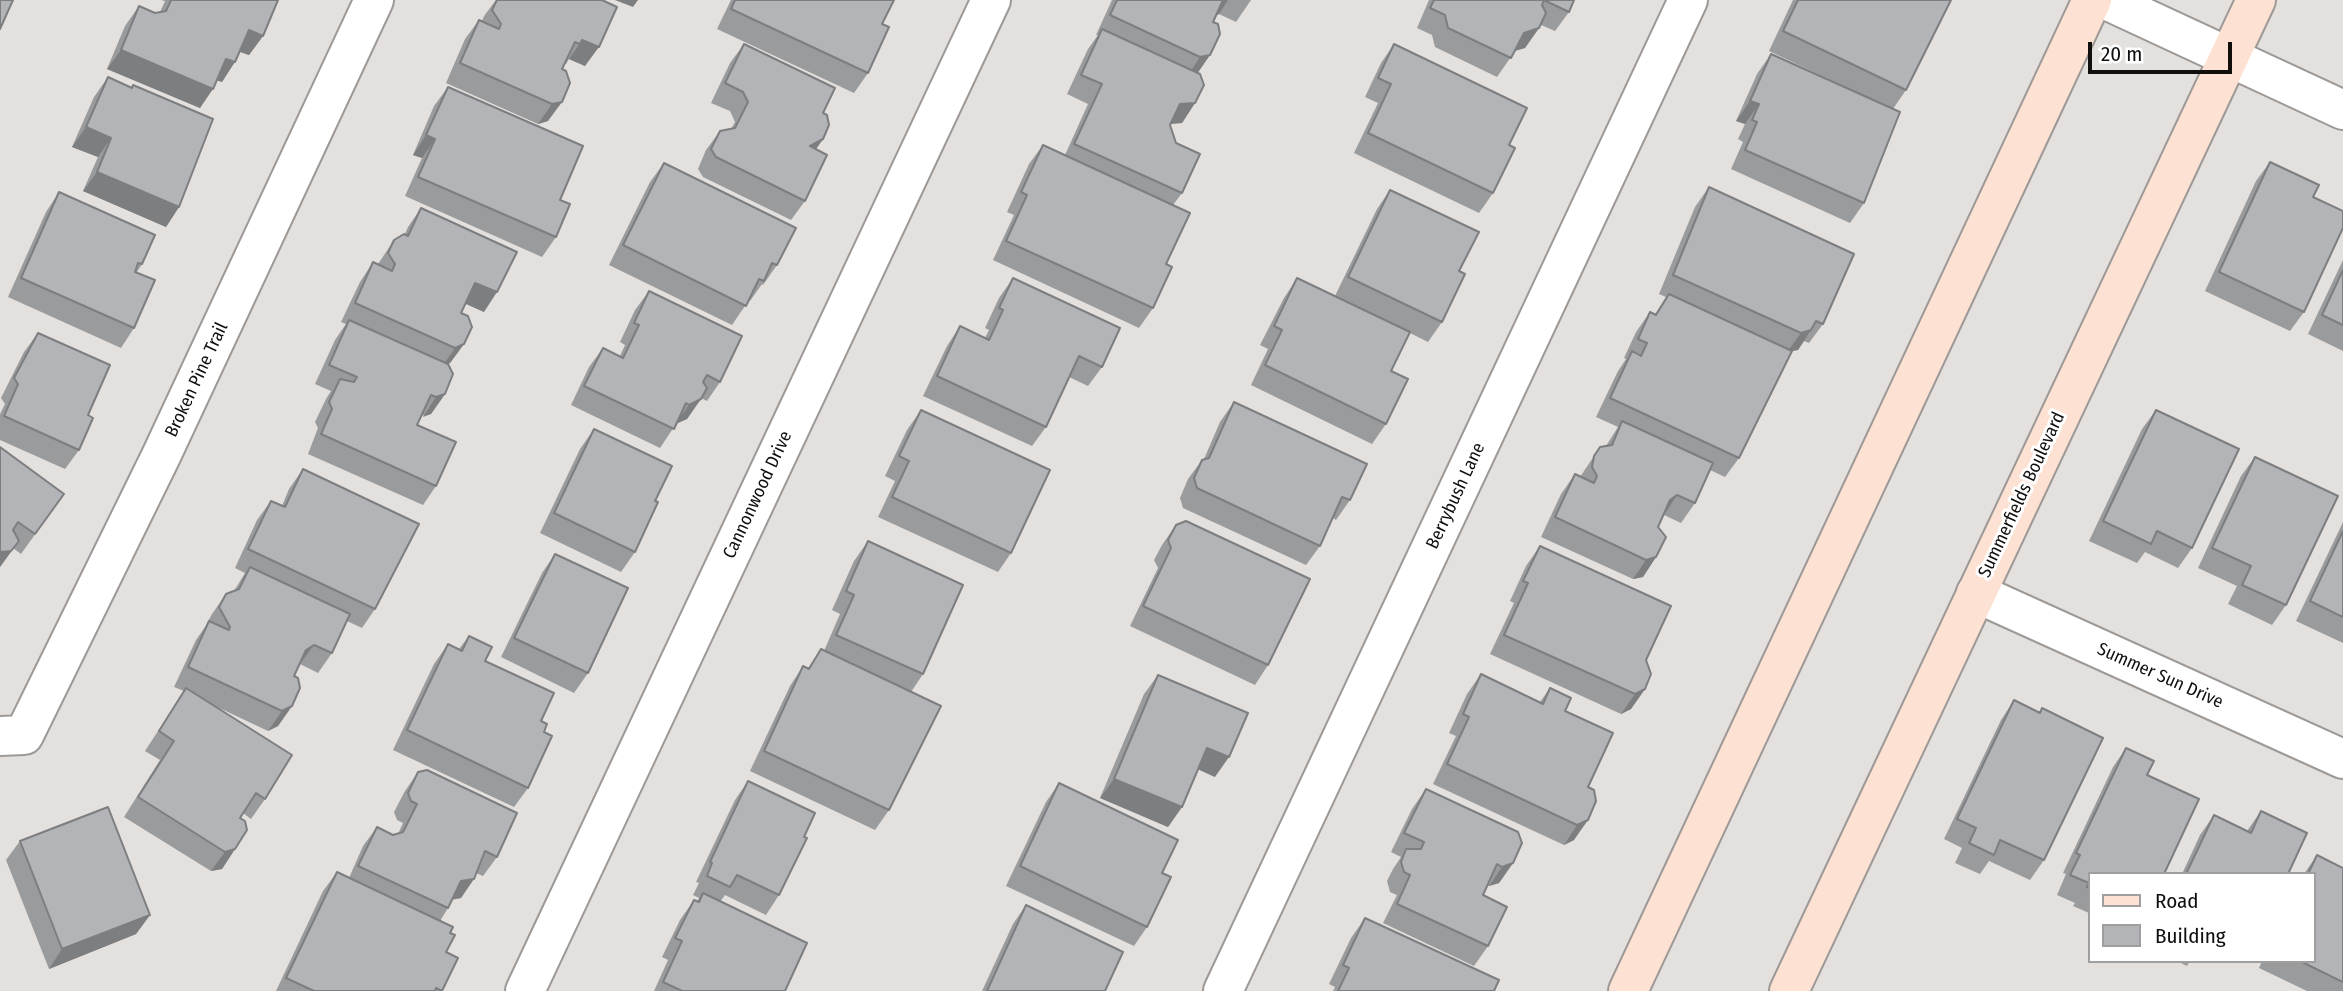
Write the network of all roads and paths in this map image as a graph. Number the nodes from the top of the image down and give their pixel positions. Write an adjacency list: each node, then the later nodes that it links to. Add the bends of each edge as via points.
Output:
1 (374, 0): 10 (street, Broken Pine Trail, via 161,456 24,735)
2 (991, 0): 12 (street, Cannonwood Drive)
3 (1688, 0): 13 (street, Berrybush Lane)
4 (2092, 0): 14 (street)
5 (2106, 0): 7 (street)
6 (2256, 0): 7 (street, Summerfields Boulevard)
7 (2227, 56): 8 (street); 9 (street, Summerfields Boulevard)
8 (2343, 110)
9 (1976, 593): 11 (street, Summer Sun Drive); 15 (street, Summerfields Boulevard)
10 (0, 736)
11 (2343, 759)
12 (525, 991)
13 (1223, 991)
14 (1628, 991)
15 (1789, 991)

